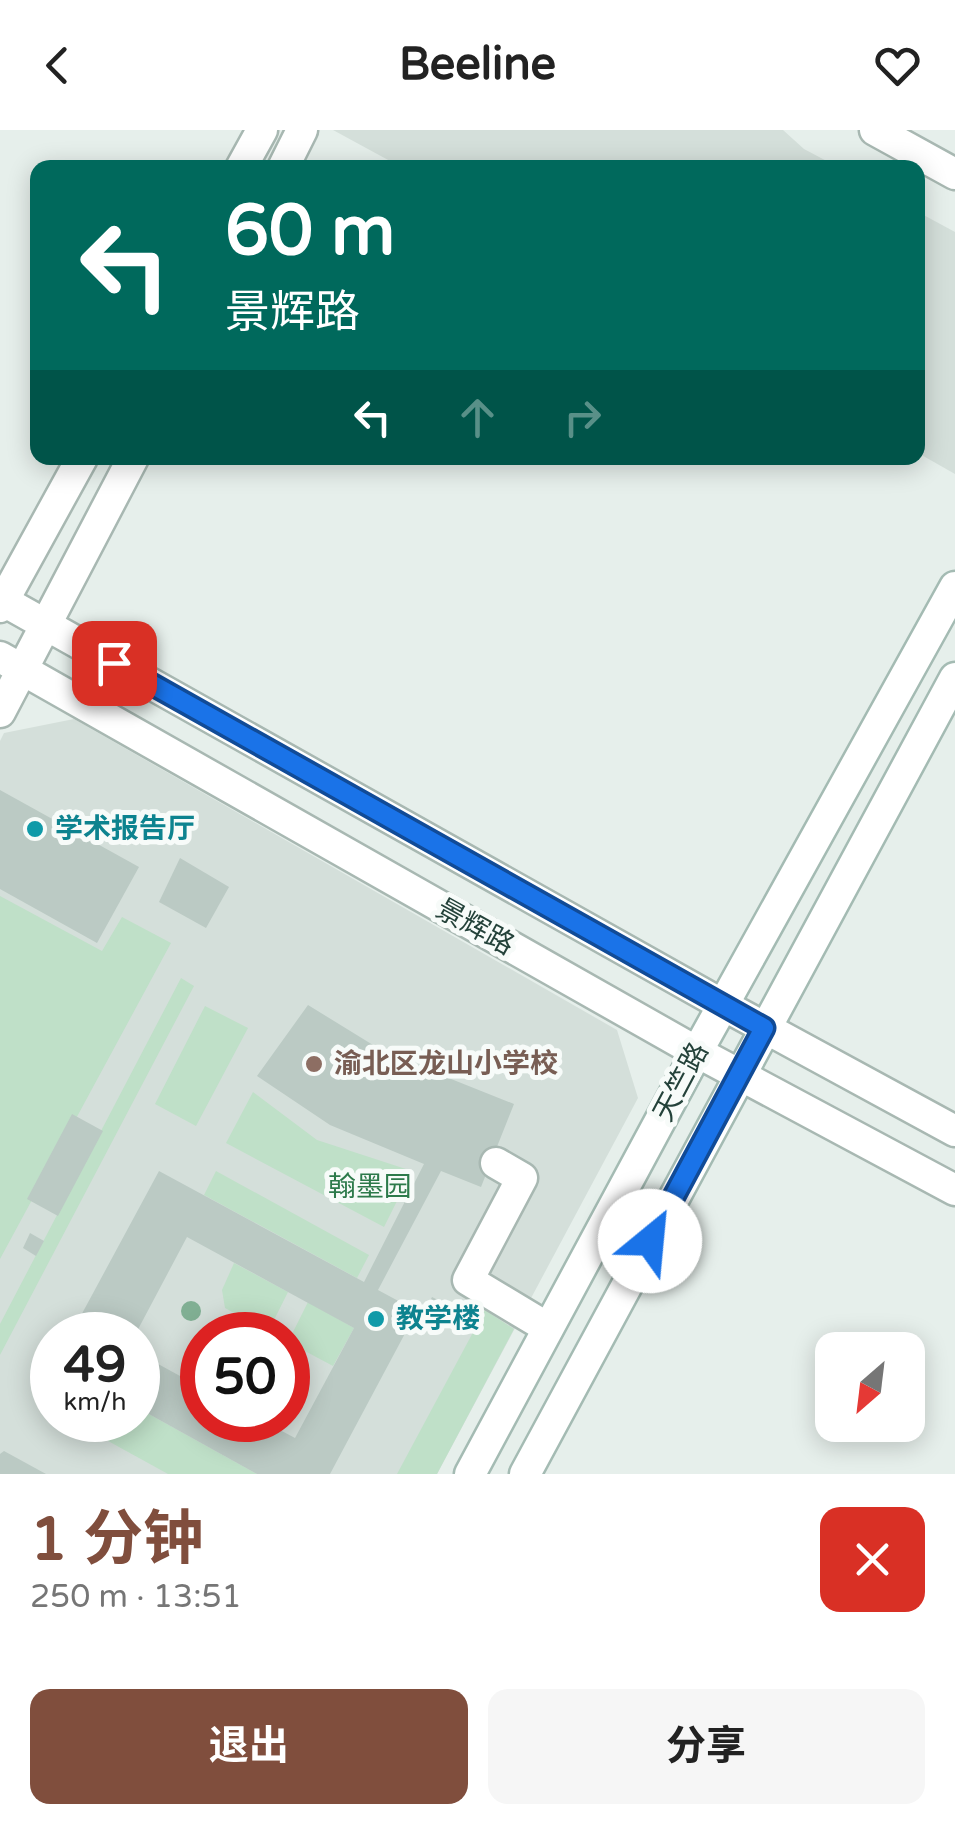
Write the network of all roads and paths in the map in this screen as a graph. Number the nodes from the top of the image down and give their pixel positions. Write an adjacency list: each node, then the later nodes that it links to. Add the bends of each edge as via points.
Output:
1 (262, 130): 4 (street)
2 (302, 130): 5 (street)
3 (875, 130): 6 (street)
4 (245, 160)
5 (287, 160)
6 (955, 174)
7 (78, 465): 10 (street)
8 (129, 465): 11 (street)
9 (955, 587): 15 (street, 天竺路)
10 (1, 602): 11 (street, 景辉路)
11 (46, 625): 12 (street); 15 (street, 景辉路)
12 (11, 664): 14 (street); 17 (street, 景辉路)
13 (955, 678): 16 (street, 天竺路)
14 (0, 712)
15 (723, 1005): 16 (street, 景辉路); 17 (street, 天竺路)
16 (764, 1028): 18 (street, 天竺路); 19 (street, 景辉路)
17 (697, 1052): 18 (street, 景辉路); 22 (street, 天竺路)
18 (740, 1075): 21 (street, 景辉路); 24 (street, 天竺路)
19 (955, 1131)
20 (496, 1163): 22 (street, via 522,1178 468,1280)
21 (955, 1190)
22 (548, 1328): 23 (street, 天竺路)
23 (470, 1474)
24 (525, 1474)

